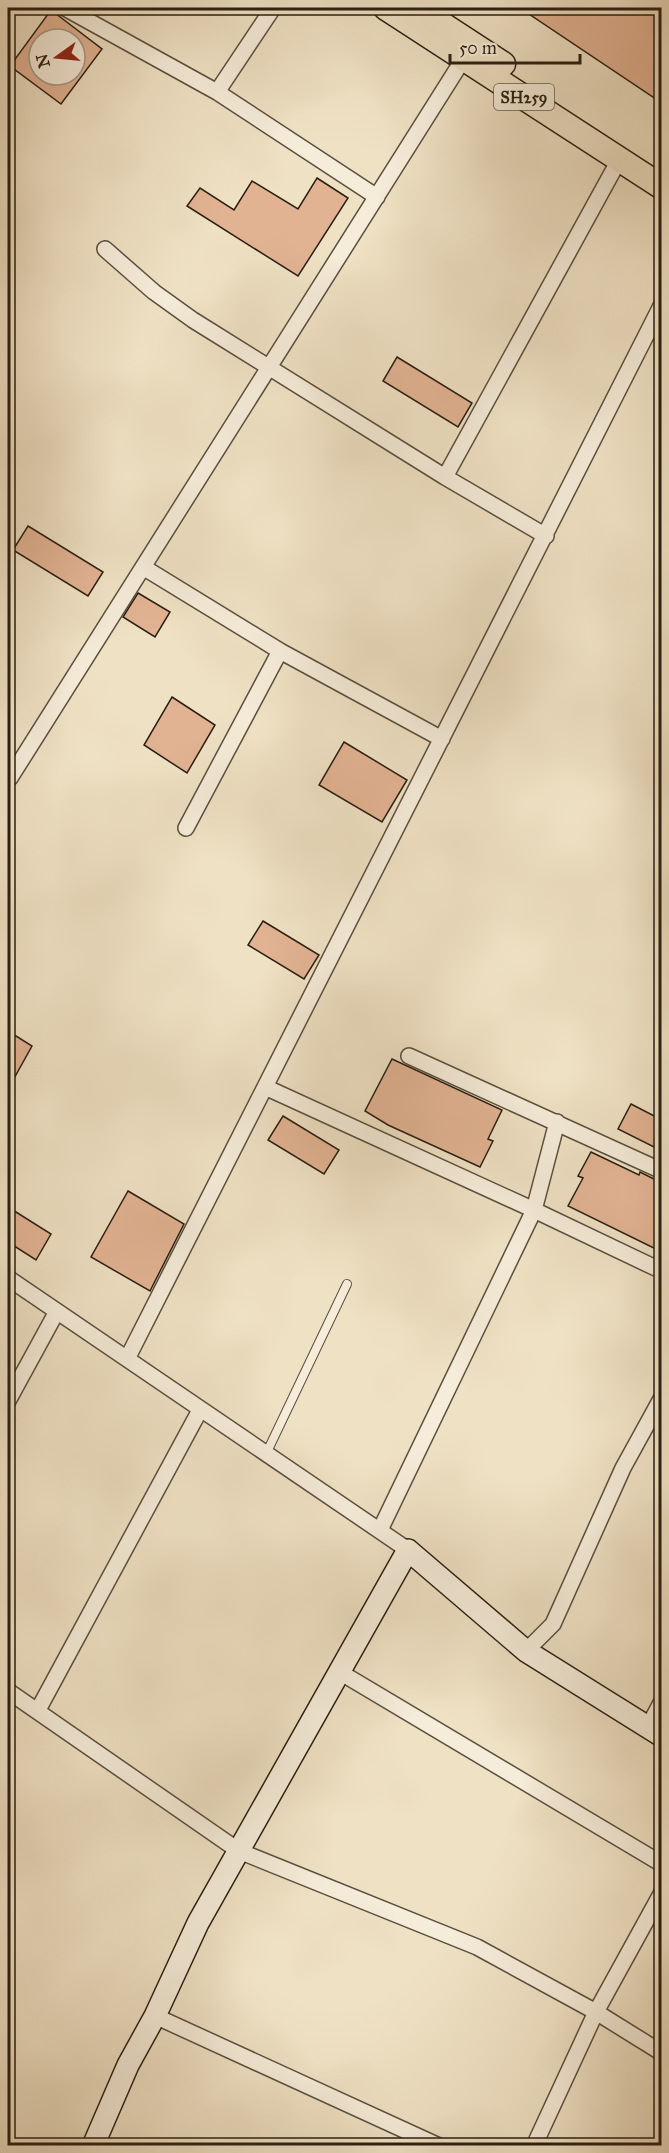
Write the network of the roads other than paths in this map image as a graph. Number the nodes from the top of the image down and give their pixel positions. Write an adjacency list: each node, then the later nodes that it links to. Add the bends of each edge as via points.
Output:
1 (65, 8): 6 (street)
2 (273, 8): 6 (street)
3 (386, 8): 5 (main road, SH259)
4 (417, 8): 8 (main road, SH259)
5 (464, 58): 7 (main road, SH259); 10 (street)
6 (217, 92): 10 (street)
7 (619, 160): 9 (main road, SH259); 14 (street)
8 (662, 170)
9 (662, 188)
10 (377, 197): 13 (street)
11 (105, 249): 13 (street, via 154,292)
12 (662, 304): 15 (street)
13 (269, 368): 14 (street); 16 (street)
14 (445, 477): 15 (street)
15 (546, 536): 18 (street)
16 (143, 567): 17 (street); 19 (street)
17 (280, 651): 18 (street); 20 (street)
18 (442, 739): 22 (street)
19 (8, 776)
20 (186, 828)
21 (409, 1056): 23 (street)
22 (265, 1087): 25 (street); 30 (street)
23 (557, 1122): 24 (street); 25 (street)
24 (662, 1171)
25 (534, 1210): 26 (street); 35 (street)
26 (662, 1272)
27 (8, 1278): 29 (street)
28 (347, 1284): 34 (lane)
29 (56, 1312): 30 (street); 32 (street)
30 (126, 1359): 33 (street)
31 (662, 1397): 37 (street, via 623,1468 553,1624)
32 (8, 1401)
33 (200, 1410): 34 (street); 41 (street)
34 (266, 1454): 35 (street)
35 (380, 1530): 36 (street)
36 (408, 1550): 37 (street); 38 (street)
37 (526, 1651): 42 (street)
38 (338, 1671): 43 (street); 44 (street)
39 (8, 1691): 41 (street)
40 (662, 1701): 42 (street)
41 (38, 1710): 43 (street)
42 (655, 1731)
43 (239, 1851): 46 (street, via 477,1947); 47 (street, via 198,1923)
44 (662, 1864)
45 (661, 1893): 46 (street)
46 (596, 2012): 48 (street); 51 (street)
47 (155, 2016): 49 (street, via 128,2065); 50 (street)
48 (662, 2053)
49 (93, 2145)
50 (439, 2145)
51 (534, 2145)

